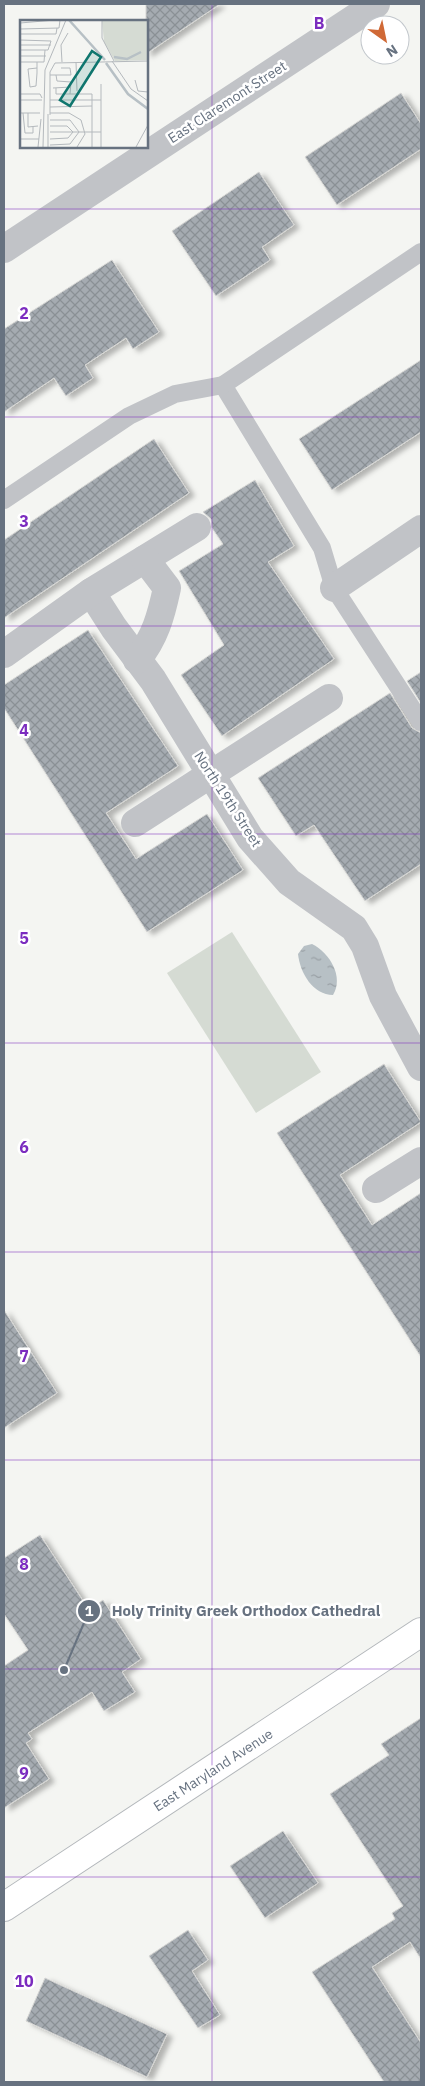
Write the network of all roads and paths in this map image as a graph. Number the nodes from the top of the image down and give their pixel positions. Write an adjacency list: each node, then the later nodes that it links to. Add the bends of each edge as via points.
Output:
1 (376, 4): 2 (street, East Claremont Street)
2 (4, 249)
3 (421, 252): 4 (lane)
4 (222, 385): 5 (lane, via 175,394 129,416); 9 (lane, via 322,548)
5 (4, 500)
6 (197, 527): 8 (street)
7 (421, 529): 9 (street)
8 (146, 559): 10 (street); 12 (street, via 167,588 161,618 150,645)
9 (334, 588): 14 (lane)
10 (91, 592): 11 (street); 12 (street, North 19th Street)
11 (4, 654)
12 (137, 660): 15 (street, North 19th Street, via 153,680)
13 (330, 698): 15 (street)
14 (421, 722)
15 (211, 774): 16 (street); 17 (street, North 19th Street, via 250,838 289,882 354,928 365,946 383,996)
16 (135, 823)
17 (421, 1067)
18 (421, 1161): 19 (street)
19 (376, 1189)
20 (421, 1632): 21 (street, East Maryland Avenue)
21 (4, 1907)

